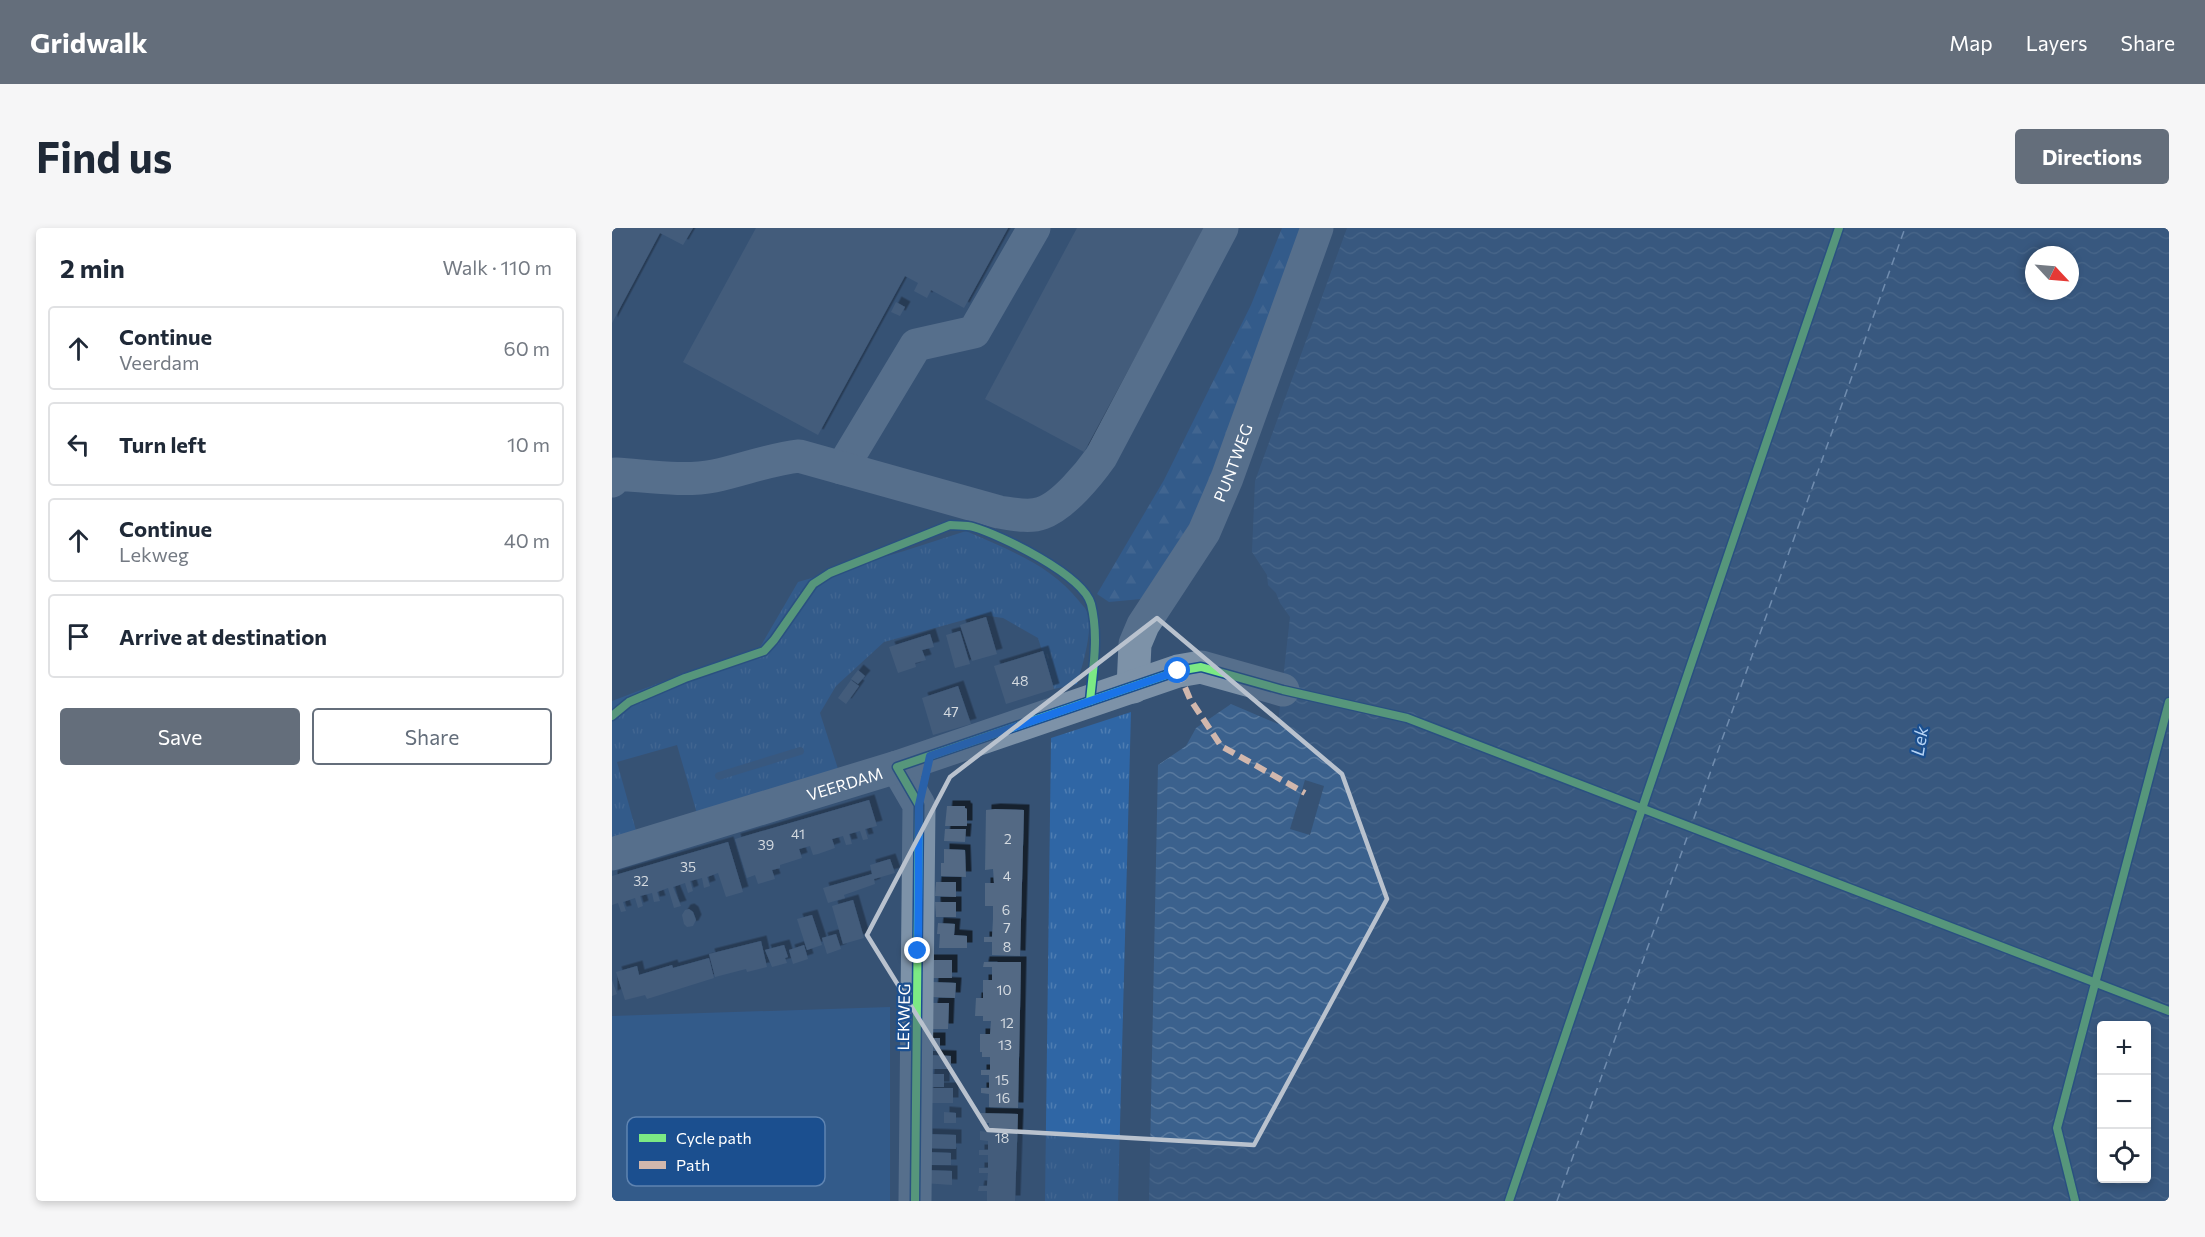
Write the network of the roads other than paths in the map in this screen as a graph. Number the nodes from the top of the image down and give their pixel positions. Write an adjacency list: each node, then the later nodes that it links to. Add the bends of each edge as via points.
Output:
1 (1034, 228): 4 (street, via 974,332 915,345)
2 (1222, 228): 4 (street, via 1101,457 1089,474 1043,513 999,512)
3 (1317, 228): 6 (street, PUNTWEG, via 1204,532 1143,625 1136,644)
4 (842, 468): 5 (street, via 799,456 696,478)
5 (613, 475)
6 (1133, 687): 7 (street, VEERDAM, via 1178,671 1201,668); 8 (street, VEERDAM)
7 (1283, 690)
8 (897, 767): 9 (street, VEERDAM); 10 (street, LEKWEG, via 919,805)
9 (612, 854)
10 (915, 1201)

